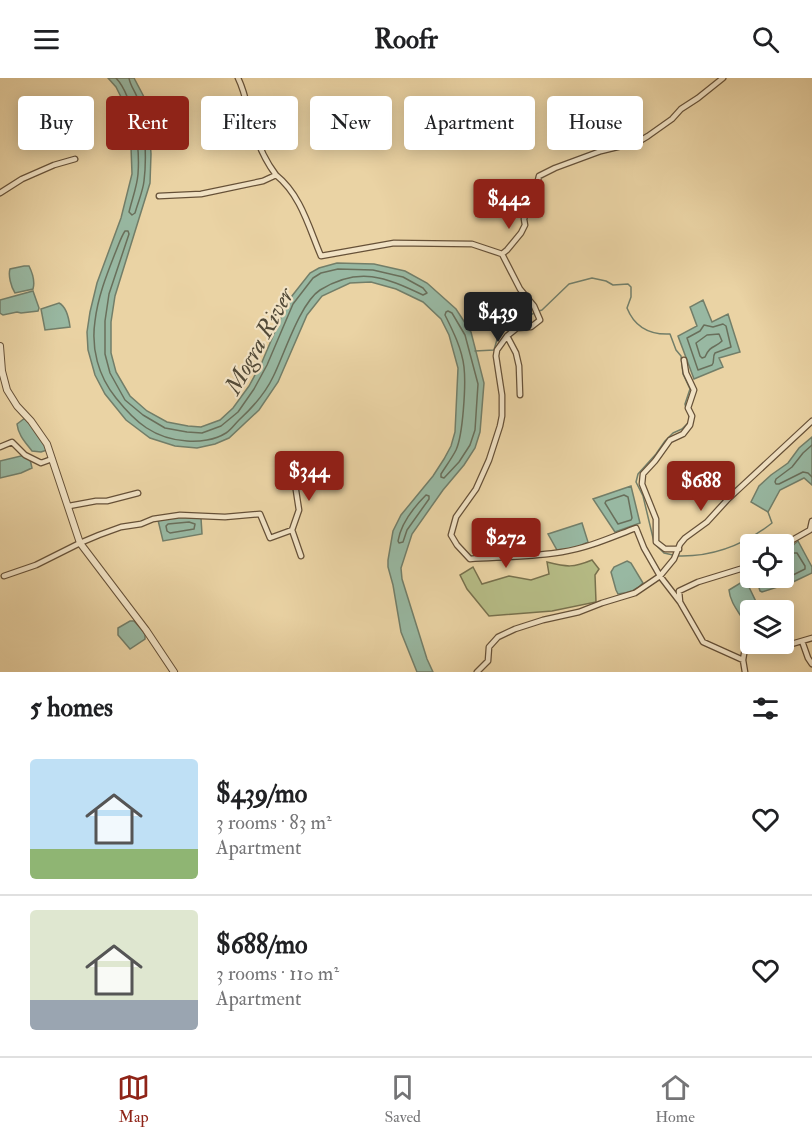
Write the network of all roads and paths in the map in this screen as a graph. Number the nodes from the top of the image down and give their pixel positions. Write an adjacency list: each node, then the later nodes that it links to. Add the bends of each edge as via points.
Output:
1 (238, 78): 4 (street, via 253,130)
2 (723, 78): 7 (street, via 638,142 601,151 539,176 525,225)
3 (75, 159): 5 (street, via 22,179)
4 (276, 175): 6 (street, via 201,194); 7 (street, via 298,201 321,256 394,243 472,244)
5 (0, 193)
6 (159, 196)
7 (502, 254): 8 (street, via 540,321 531,327 517,328)
8 (507, 336): 11 (street, via 519,366); 26 (street, via 496,356 502,395 500,426 476,489 456,517 451,535 457,545 470,559 520,557 578,549 636,528)
9 (0, 346): 14 (street, via 7,390 47,444)
10 (684, 360): 22 (street, via 694,390 688,408 692,416 690,425 670,440 642,474 656,519 656,542 665,549)
11 (520, 395)
12 (812, 421): 22 (street, via 685,538)
13 (0, 447): 14 (street, via 12,442 25,455 41,462)
14 (52, 459): 17 (street)
15 (292, 471): 19 (street, via 299,510)
16 (138, 493): 17 (street)
17 (69, 506): 21 (street)
18 (812, 521): 20 (street, via 810,530)
19 (292, 530): 21 (street, via 270,538 260,514 180,515 121,527); 23 (street)
20 (794, 539)
21 (80, 543): 25 (street); 34 (street)
22 (679, 549): 26 (street)
23 (301, 556)
24 (740, 569): 27 (street, via 679,591)
25 (4, 576)
26 (660, 576): 27 (street); 35 (street, via 635,593 498,637 489,647 488,662)
27 (680, 602): 32 (street, via 703,642)
28 (812, 638): 29 (street)
29 (802, 641): 30 (street); 33 (street)
30 (794, 643)
31 (744, 654): 32 (street)
32 (743, 660): 36 (street)
33 (812, 664)
34 (174, 672)
35 (477, 672)
36 (745, 672)

